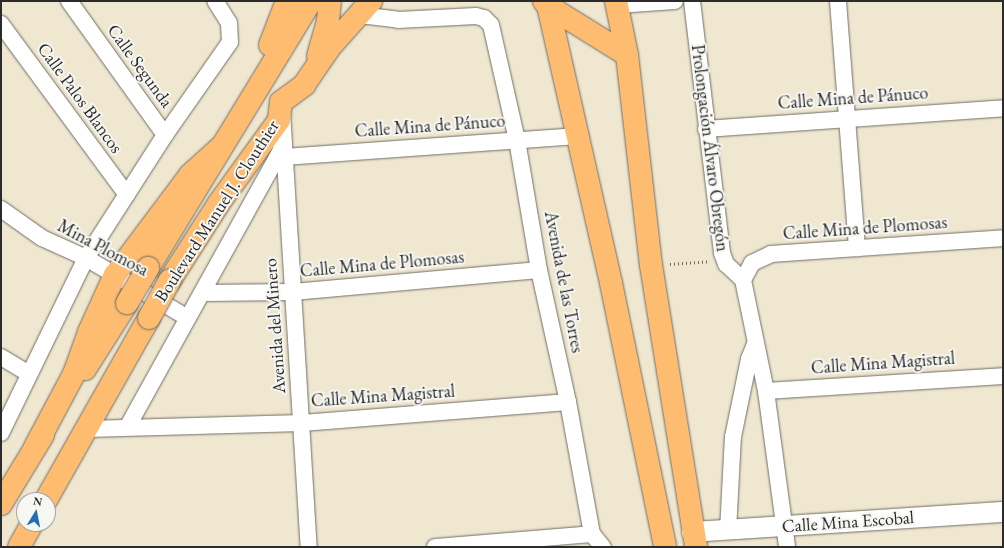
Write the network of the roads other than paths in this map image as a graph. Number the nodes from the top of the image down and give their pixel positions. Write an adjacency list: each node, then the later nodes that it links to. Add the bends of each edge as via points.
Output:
1 (68, 1): 20 (street, Calle Segunda)
2 (215, 1): 20 (street, via 227,17 231,28 226,49)
3 (287, 1): 15 (main road, Boulevard Manuel J. Clouthier)
4 (311, 1): 15 (main road, Boulevard Manuel J. Clouthier)
5 (330, 1): 14 (main road, via 322,45)
6 (674, 1): 10 (street)
7 (692, 1): 19 (street, Prolongación Álvaro Obregón)
8 (838, 1): 18 (street)
9 (547, 3): 13 (main road); 21 (main road)
10 (616, 3): 13 (main road)
11 (365, 8): 14 (main road, Boulevard Manuel J. Clouthier, via 330,47); 22 (street, Avenida de las Torres, via 398,20 476,16 489,21 494,32)
12 (1, 24): 26 (street, Calle Palos Blancos)
13 (627, 55): 55 (main road, via 650,265)
14 (310, 76): 16 (main road, Boulevard Manuel J. Clouthier, via 304,85)
15 (258, 85): 23 (main road, Boulevard Manuel J. Clouthier)
16 (281, 102): 24 (main road, Boulevard Manuel J. Clouthier, via 278,120); 25 (street, Avenida del Minero)
17 (1003, 108): 18 (street, Calle Mina de Pánuco)
18 (847, 119): 19 (street, Calle Mina de Pánuco); 29 (street)
19 (706, 129): 33 (street, Prolongación Álvaro Obregón, via 722,253 726,264)
20 (165, 135): 26 (street)
21 (577, 136): 22 (street, Calle Mina de Pánuco); 60 (main road, via 611,282)
22 (517, 140): 25 (street, Calle Mina de Pánuco); 31 (street, Avenida de las Torres)
23 (222, 146): 32 (main road, via 190,175); 47 (main road, Boulevard Manuel J. Clouthier, bridge, via 127,303)
24 (260, 146): 25 (street, Calle Mina de Pánuco); 45 (main road, Boulevard Manuel J. Clouthier, bridge, via 219,203 170,280)
25 (284, 153): 34 (street, Avenida del Minero); 35 (street)
26 (127, 196): 30 (street)
27 (1, 209): 30 (street, Mina Plomosa, via 42,238)
28 (1003, 238): 29 (street, Calle Mina de Plomosas)
29 (857, 248): 33 (street, Calle Mina de Plomosas, via 771,254 752,263)
30 (86, 258): 32 (street, Mina Plomosa); 39 (street)
31 (540, 270): 34 (street, Calle Mina de Plomosas); 42 (street, Avenida de las Torres)
32 (115, 275): 36 (street, Mina Plomosa); 47 (main road, via 89,332 74,374)
33 (743, 280): 37 (street)
34 (293, 292): 35 (street, Calle Mina de Plomosas); 43 (street, Avenida del Minero)
35 (203, 293): 36 (street)
36 (188, 318): 44 (street)
37 (756, 342): 41 (street); 52 (street, via 749,359 733,437)
38 (1, 358): 39 (street)
39 (29, 374): 46 (street)
40 (1003, 376): 41 (street, Calle Mina Magistral)
41 (766, 391): 51 (street)
42 (568, 402): 43 (street, Calle Mina Magistral); 54 (street, Avenida de las Torres)
43 (302, 423): 44 (street, Calle Mina Magistral); 57 (street, Avenida del Minero)
44 (128, 426): 45 (street, Calle Mina Magistral)
45 (88, 429): 48 (main road, Boulevard Manuel J. Clouthier)
46 (1, 433)
47 (35, 447): 49 (main road, Boulevard Manuel J. Clouthier)
48 (51, 492)
49 (1, 504)
50 (1003, 512): 51 (street, Calle Mina Escobal)
51 (782, 526): 52 (street, Calle Mina Escobal); 61 (street)
52 (728, 531): 55 (street, Calle Mina Escobal)
53 (27, 532): 56 (main road)
54 (592, 534): 58 (street); 59 (street, Avenida de las Torres)
55 (694, 539)
56 (19, 547)
57 (309, 547)
58 (435, 547)
59 (603, 547)
60 (665, 547)
61 (787, 547)

